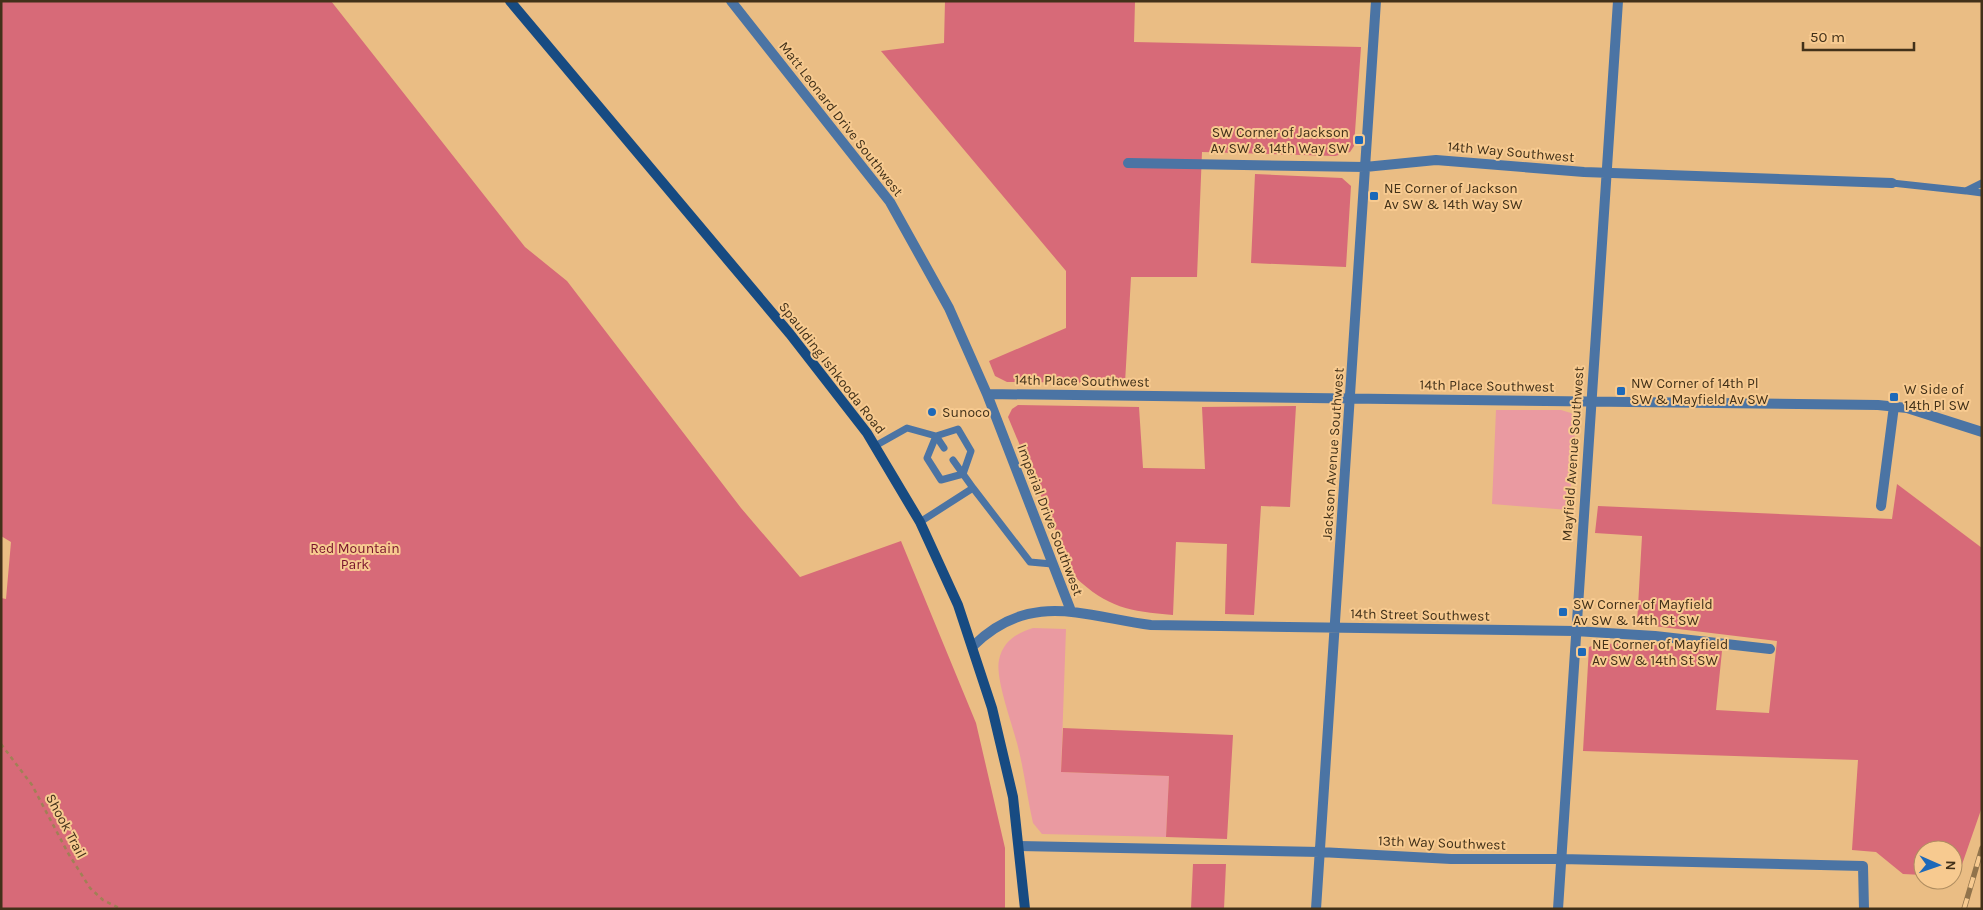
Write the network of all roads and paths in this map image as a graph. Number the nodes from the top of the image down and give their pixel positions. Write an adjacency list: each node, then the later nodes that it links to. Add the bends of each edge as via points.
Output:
1 (510, 1): 18 (street, Spaulding Ishkooda Road, via 790,334)
2 (731, 1): 12 (street, Matt Leonard Drive Southwest, via 890,202 949,308)
3 (1376, 1): 6 (street, Jackson Avenue Southwest)
4 (1618, 1): 7 (street, Mayfield Avenue Southwest)
5 (1128, 163): 6 (street, 14th Way Southwest)
6 (1365, 167): 7 (street, 14th Way Southwest, via 1436,160); 13 (street, Jackson Avenue Southwest)
7 (1607, 173): 8 (street, 14th Way Southwest); 14 (street, Mayfield Avenue Southwest)
8 (1892, 183): 10 (lane)
9 (1982, 183): 10 (lane)
10 (1966, 191): 11 (lane)
11 (1982, 193)
12 (987, 394): 13 (street, 14th Place Southwest); 25 (street, Imperial Drive Southwest)
13 (1351, 398): 14 (street, 14th Place Southwest); 27 (street, Jackson Avenue Southwest)
14 (1591, 401): 15 (street, 14th Place Southwest); 28 (street, Mayfield Avenue Southwest)
15 (1894, 406): 16 (street, 14th Place Southwest); 23 (street)
16 (1982, 432)
17 (936, 436): 18 (lane, via 908,428); 19 (lane); 21 (lane, via 927,458 941,480); 21 (lane, via 958,429 971,451)
18 (874, 446): 24 (street, Spaulding Ishkooda Road)
19 (944, 448)
20 (953, 460): 21 (lane)
21 (963, 474): 22 (lane)
22 (973, 488): 24 (lane); 25 (lane, via 1030,562)
23 (1882, 506)
24 (920, 522): 29 (street, Spaulding Ishkooda Road)
25 (1052, 564): 26 (street, Imperial Drive Southwest)
26 (1071, 611): 27 (street, 14th Street Southwest, via 1151,625); 29 (street, Imperial Drive Southwest, via 1041,612 1004,622)
27 (1335, 628): 28 (street, 14th Street Southwest); 33 (street, Jackson Avenue Southwest)
28 (1575, 631): 30 (street, 14th Street Southwest); 34 (street, Mayfield Avenue Southwest)
29 (973, 646): 32 (street, Spaulding Ishkooda Road, via 1004,752)
30 (1770, 649)
31 (1, 744): 35 (path, Shook Trail, via 32,785 90,888 103,900)
32 (1019, 846): 33 (street, 13th Way Southwest); 36 (street, Spaulding Ishkooda Road)
33 (1320, 852): 34 (street, 13th Way Southwest, via 1451,859); 37 (street, Jackson Avenue Southwest)
34 (1560, 859): 38 (street, Mayfield Avenue Southwest); 39 (street, 13th Way Southwest, via 1863,866)
35 (121, 909)
36 (1025, 909)
37 (1316, 909)
38 (1558, 909)
39 (1864, 909)

